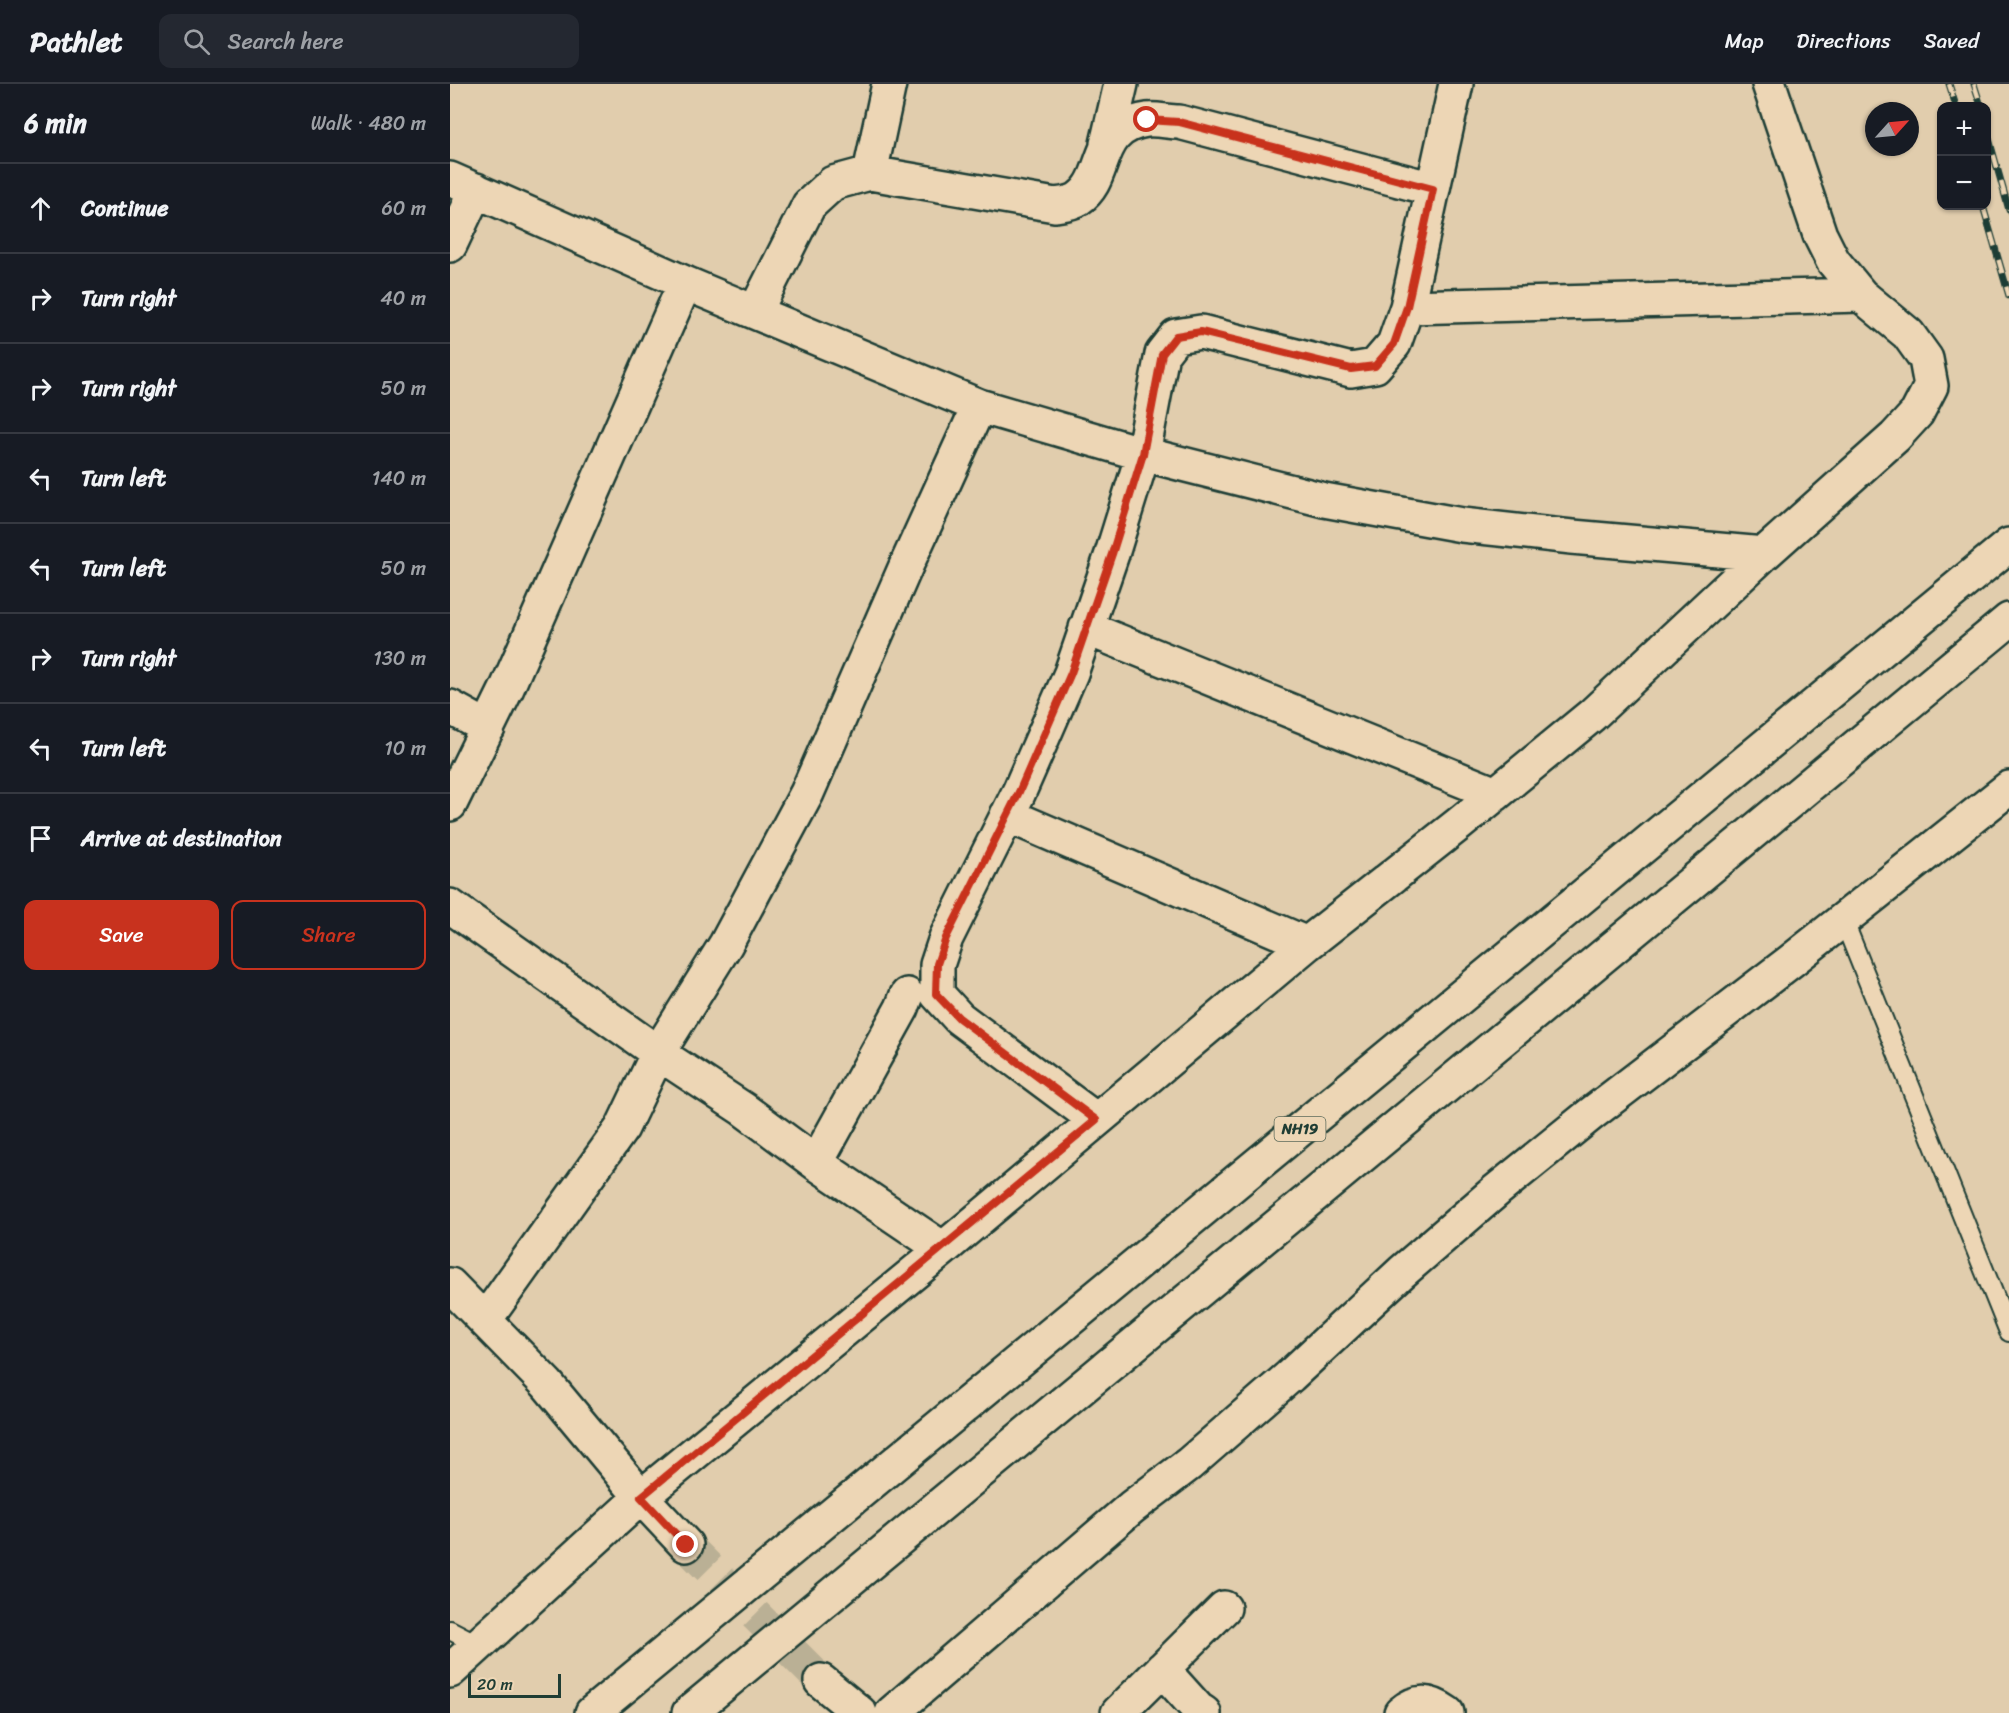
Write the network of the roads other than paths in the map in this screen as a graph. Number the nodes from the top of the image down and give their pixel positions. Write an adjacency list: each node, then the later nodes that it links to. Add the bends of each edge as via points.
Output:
1 (889, 84): 6 (main road)
2 (1121, 84): 5 (main road)
3 (1456, 84): 8 (main road)
4 (1768, 84): 11 (main road, via 1820,235 1833,261)
5 (1107, 144): 6 (main road, via 1093,184 1077,200 1055,206); 8 (main road, via 1125,127 1147,120 1179,122)
6 (870, 174): 13 (main road, via 833,183 809,205)
7 (463, 185): 9 (main road); 10 (main road)
8 (1433, 189): 12 (main road)
9 (450, 245)
10 (685, 283): 13 (main road); 21 (main road)
11 (1861, 295): 12 (main road); 17 (main road, via 1908,334 1926,359 1931,386 1917,413 1895,437)
12 (1407, 307): 15 (main road, via 1394,344 1375,366 1367,368 1351,369 1201,332 1176,336 1162,354)
13 (755, 312): 14 (main road)
14 (979, 406): 15 (main road); 30 (main road, via 807,793 726,944)
15 (1143, 454): 17 (main road, via 1324,500 1462,525); 19 (main road)
16 (2009, 545): 45 (main road, NH19)
17 (1764, 554): 23 (main road, via 1592,715)
18 (2009, 620): 46 (main road)
19 (1086, 628): 23 (main road); 25 (main road, via 1071,673)
20 (450, 707): 21 (main road)
21 (488, 728): 24 (main road)
22 (2009, 788): 27 (main road)
23 (1496, 794): 28 (main road)
24 (450, 804)
25 (1007, 815): 28 (main road); 31 (main road, via 946,938 937,964 936,994 959,1018)
26 (450, 906): 30 (main road)
27 (1843, 919): 36 (lane); 47 (main road, via 1497,1190 1198,1456 1132,1507)
28 (1307, 944): 31 (main road)
29 (907, 994): 32 (main road, via 903,1008)
30 (658, 1053): 32 (main road); 35 (main road, via 622,1128)
31 (1096, 1120): 33 (main road)
32 (816, 1163): 33 (main road)
33 (943, 1249): 37 (main road)
34 (450, 1285): 35 (main road)
35 (485, 1320): 37 (main road, via 547,1384)
36 (2009, 1332)
37 (641, 1497): 38 (main road); 41 (main road)
38 (686, 1545)
39 (1224, 1608): 42 (main road)
40 (450, 1630): 41 (lane)
41 (479, 1645): 43 (main road)
42 (1162, 1669): 44 (main road); 48 (main road)
43 (450, 1671)
44 (1198, 1712)
45 (592, 1713)
46 (689, 1713)
47 (892, 1713)
48 (1118, 1713)
49 (1401, 1713): 50 (main road, via 1418,1703 1435,1705)
50 (1447, 1713)

